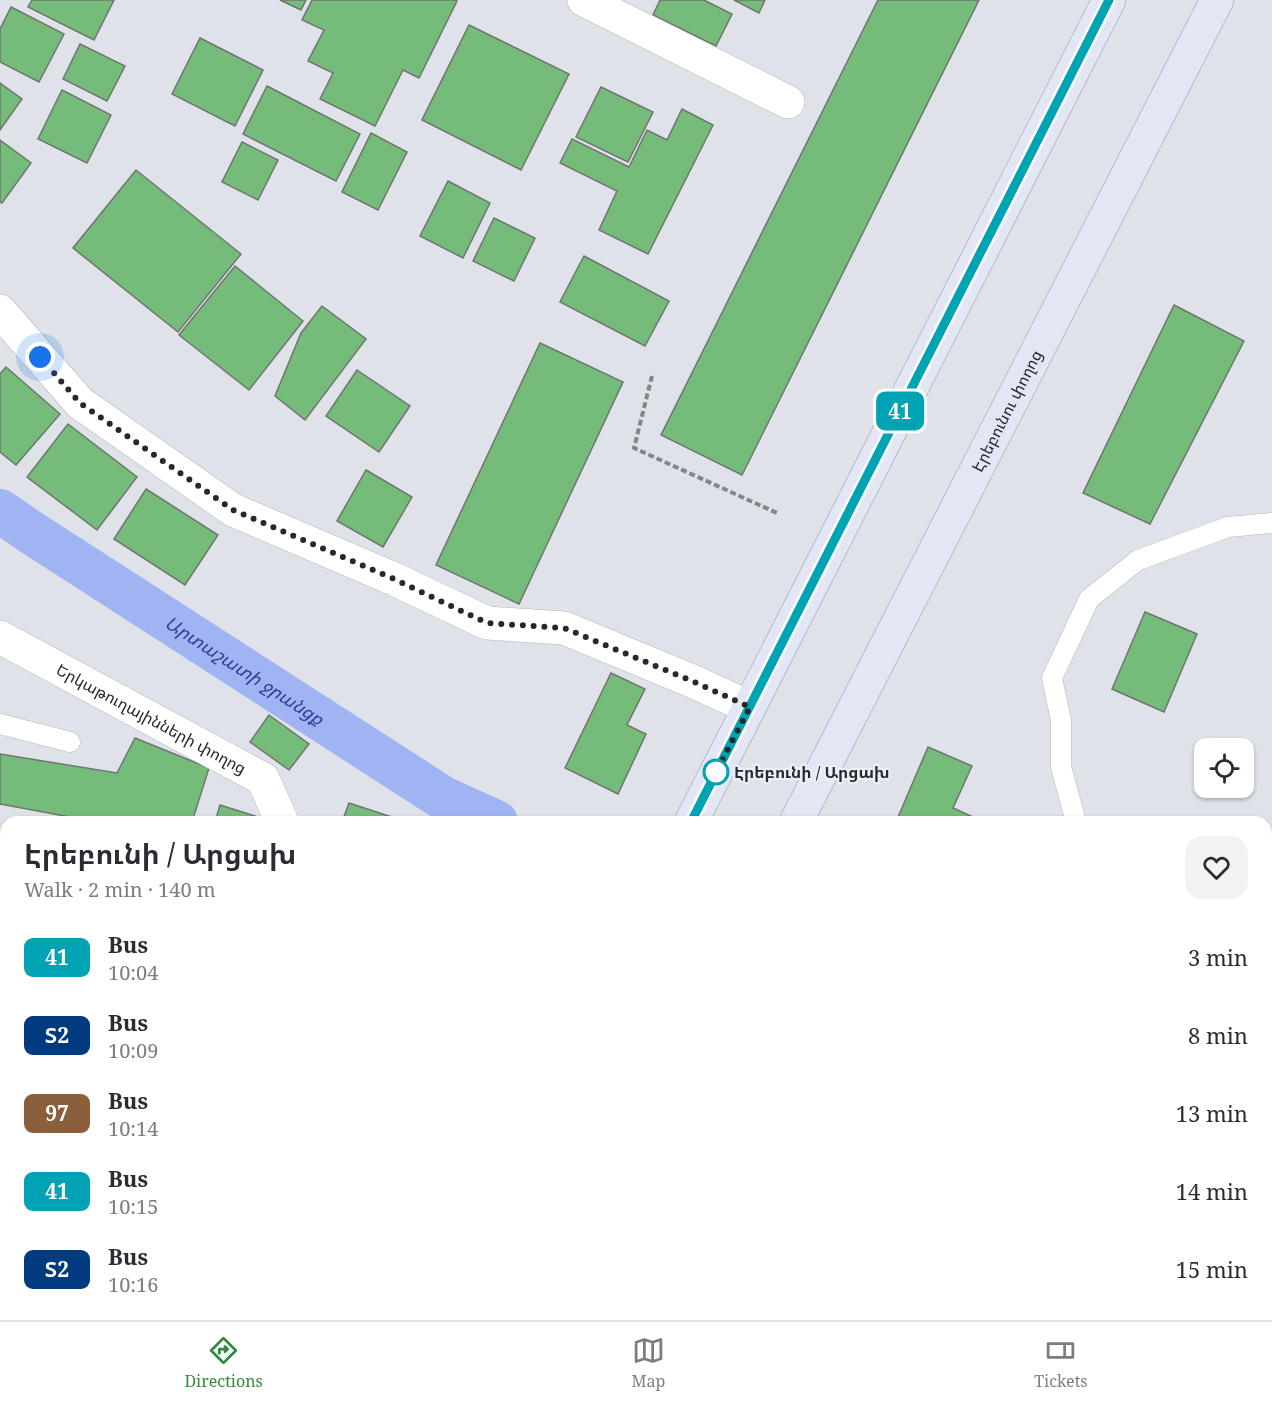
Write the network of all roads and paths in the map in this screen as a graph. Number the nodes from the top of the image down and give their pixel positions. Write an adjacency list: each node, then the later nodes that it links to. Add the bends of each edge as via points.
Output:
1 (584, 0): 4 (street)
2 (1109, 0): 10 (main road)
3 (1217, 0): 15 (main road, Էրեբունու փողոց)
4 (788, 102)
5 (0, 311): 10 (street, via 80,403 233,510 487,623 564,628)
6 (652, 376): 7 (path, via 634,448)
7 (777, 513)
8 (1272, 523): 16 (lane, via 1228,527 1138,560 1089,599 1052,678 1061,720 1061,767)
9 (0, 637): 13 (street, Երկաթուղայինների փողոց, via 263,779)
10 (750, 707): 14 (main road)
11 (0, 724): 12 (lane)
12 (70, 742)
13 (279, 816)
14 (694, 816)
15 (799, 816)
16 (1074, 816)

